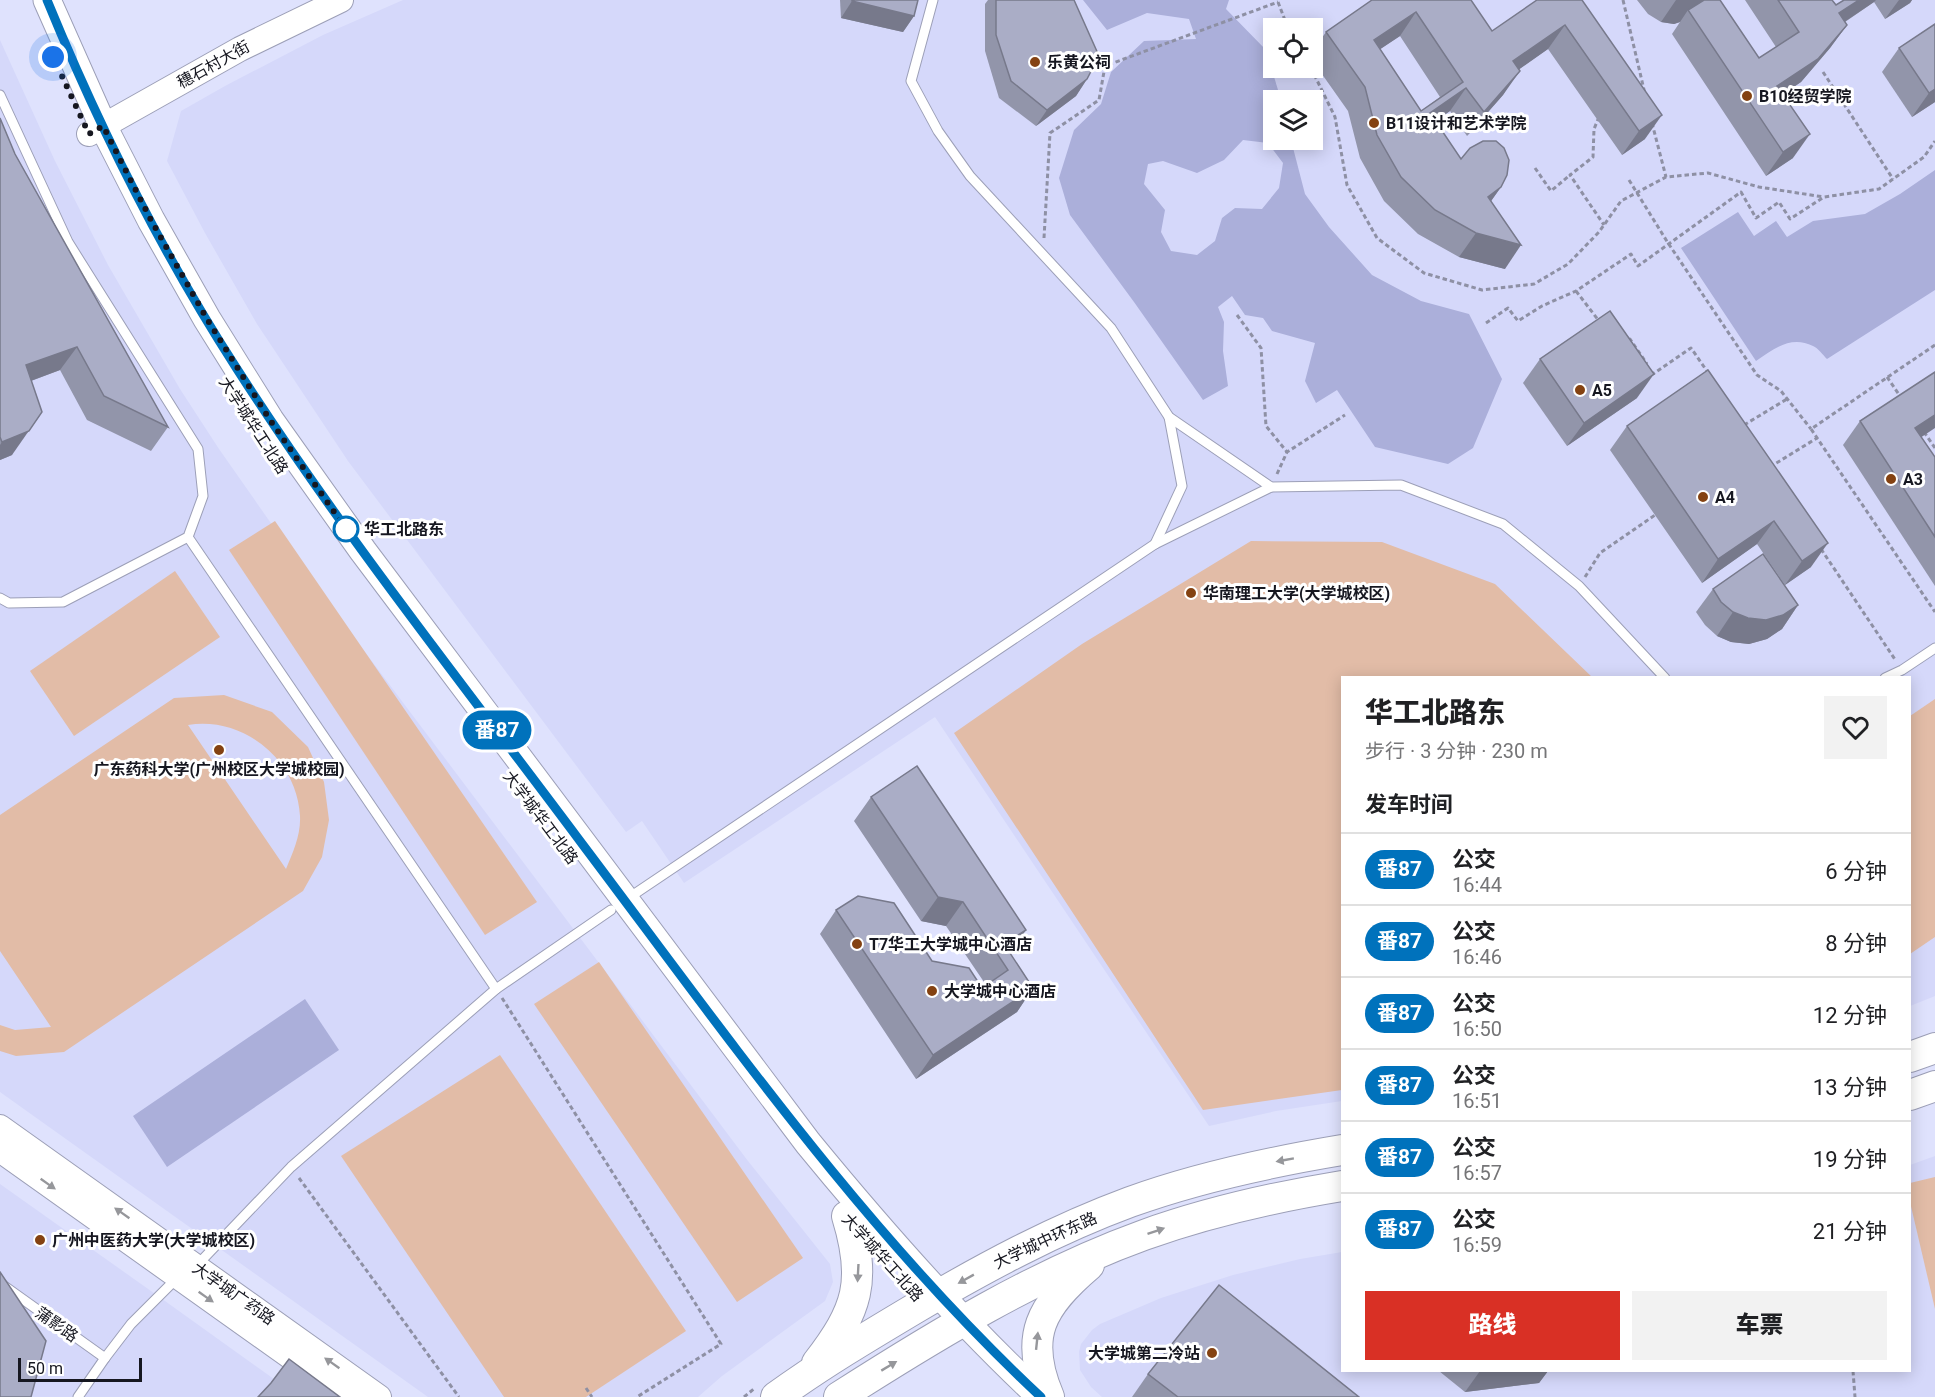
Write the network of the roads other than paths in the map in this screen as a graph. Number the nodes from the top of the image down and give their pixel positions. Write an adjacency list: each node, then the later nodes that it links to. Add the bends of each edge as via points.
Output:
1 (29, 0): 6 (main road, 大学城华工北路)
2 (47, 0): 6 (main road, 大学城华工北路)
3 (341, 0): 6 (street, 穗石村大街, via 240,49)
4 (933, 0): 7 (lane, via 911,81 938,131 970,176 1111,328)
5 (0, 95): 9 (lane, via 68,242 198,449 203,496)
6 (96, 130): 15 (main road, 大学城华工北路, via 276,429)
7 (1168, 417): 8 (lane); 10 (lane, via 1182,486)
8 (1271, 487): 10 (lane); 13 (lane, via 1401,485 1503,524 1579,586)
9 (188, 537): 11 (lane, via 63,602 9,603); 16 (lane)
10 (1155, 544): 15 (lane)
11 (0, 598)
12 (1935, 648): 14 (lane)
13 (1663, 676)
14 (1889, 676)
15 (618, 905): 16 (lane); 25 (main road, 大学城华工北路, via 771,1122); 29 (main road, 大学城华工北路)
16 (496, 989): 27 (lane, via 291,1167 202,1260)
17 (1935, 1048): 18 (main road)
18 (1911, 1058)
19 (1935, 1086): 20 (main road)
20 (1911, 1095)
21 (0, 1126): 35 (street, 大学城广药路, one-way to 21)
22 (0, 1150): 27 (street, 大学城广药路, one-way to 27)
23 (1341, 1150): 29 (main road, 大学城中环东路, one-way to 29, via 1255,1166 1131,1202 992,1264)
24 (1341, 1186): 26 (main road, 大学城中环东路, one-way to 24, via 1207,1215)
25 (847, 1216): 29 (main road, 大学城华工北路); 32 (main road, one-way to 32, via 858,1262 854,1298 835,1338)
26 (1108, 1249): 30 (main road, 大学城中环东路); 40 (main road, one-way to 26, via 1036,1357 1038,1328 1058,1296)
27 (178, 1276): 31 (lane, via 131,1324); 34 (street, 大学城广药路, one-way to 34)
28 (0, 1283): 31 (lane, 蒲影路)
29 (932, 1299): 30 (main road, 大学城华工北路); 32 (main road, 大学城中环东路)
30 (957, 1325): 37 (main road, 大学城中环东路, one-way to 30); 38 (main road, 大学城华工北路); 39 (main road, 大学城华工北路)
31 (105, 1358): 33 (lane)
32 (808, 1375): 36 (main road, 大学城中环东路)
33 (78, 1397)
34 (347, 1397)
35 (379, 1397)
36 (776, 1397)
37 (839, 1397)
38 (1017, 1397)
39 (1041, 1397)
40 (1049, 1397)

